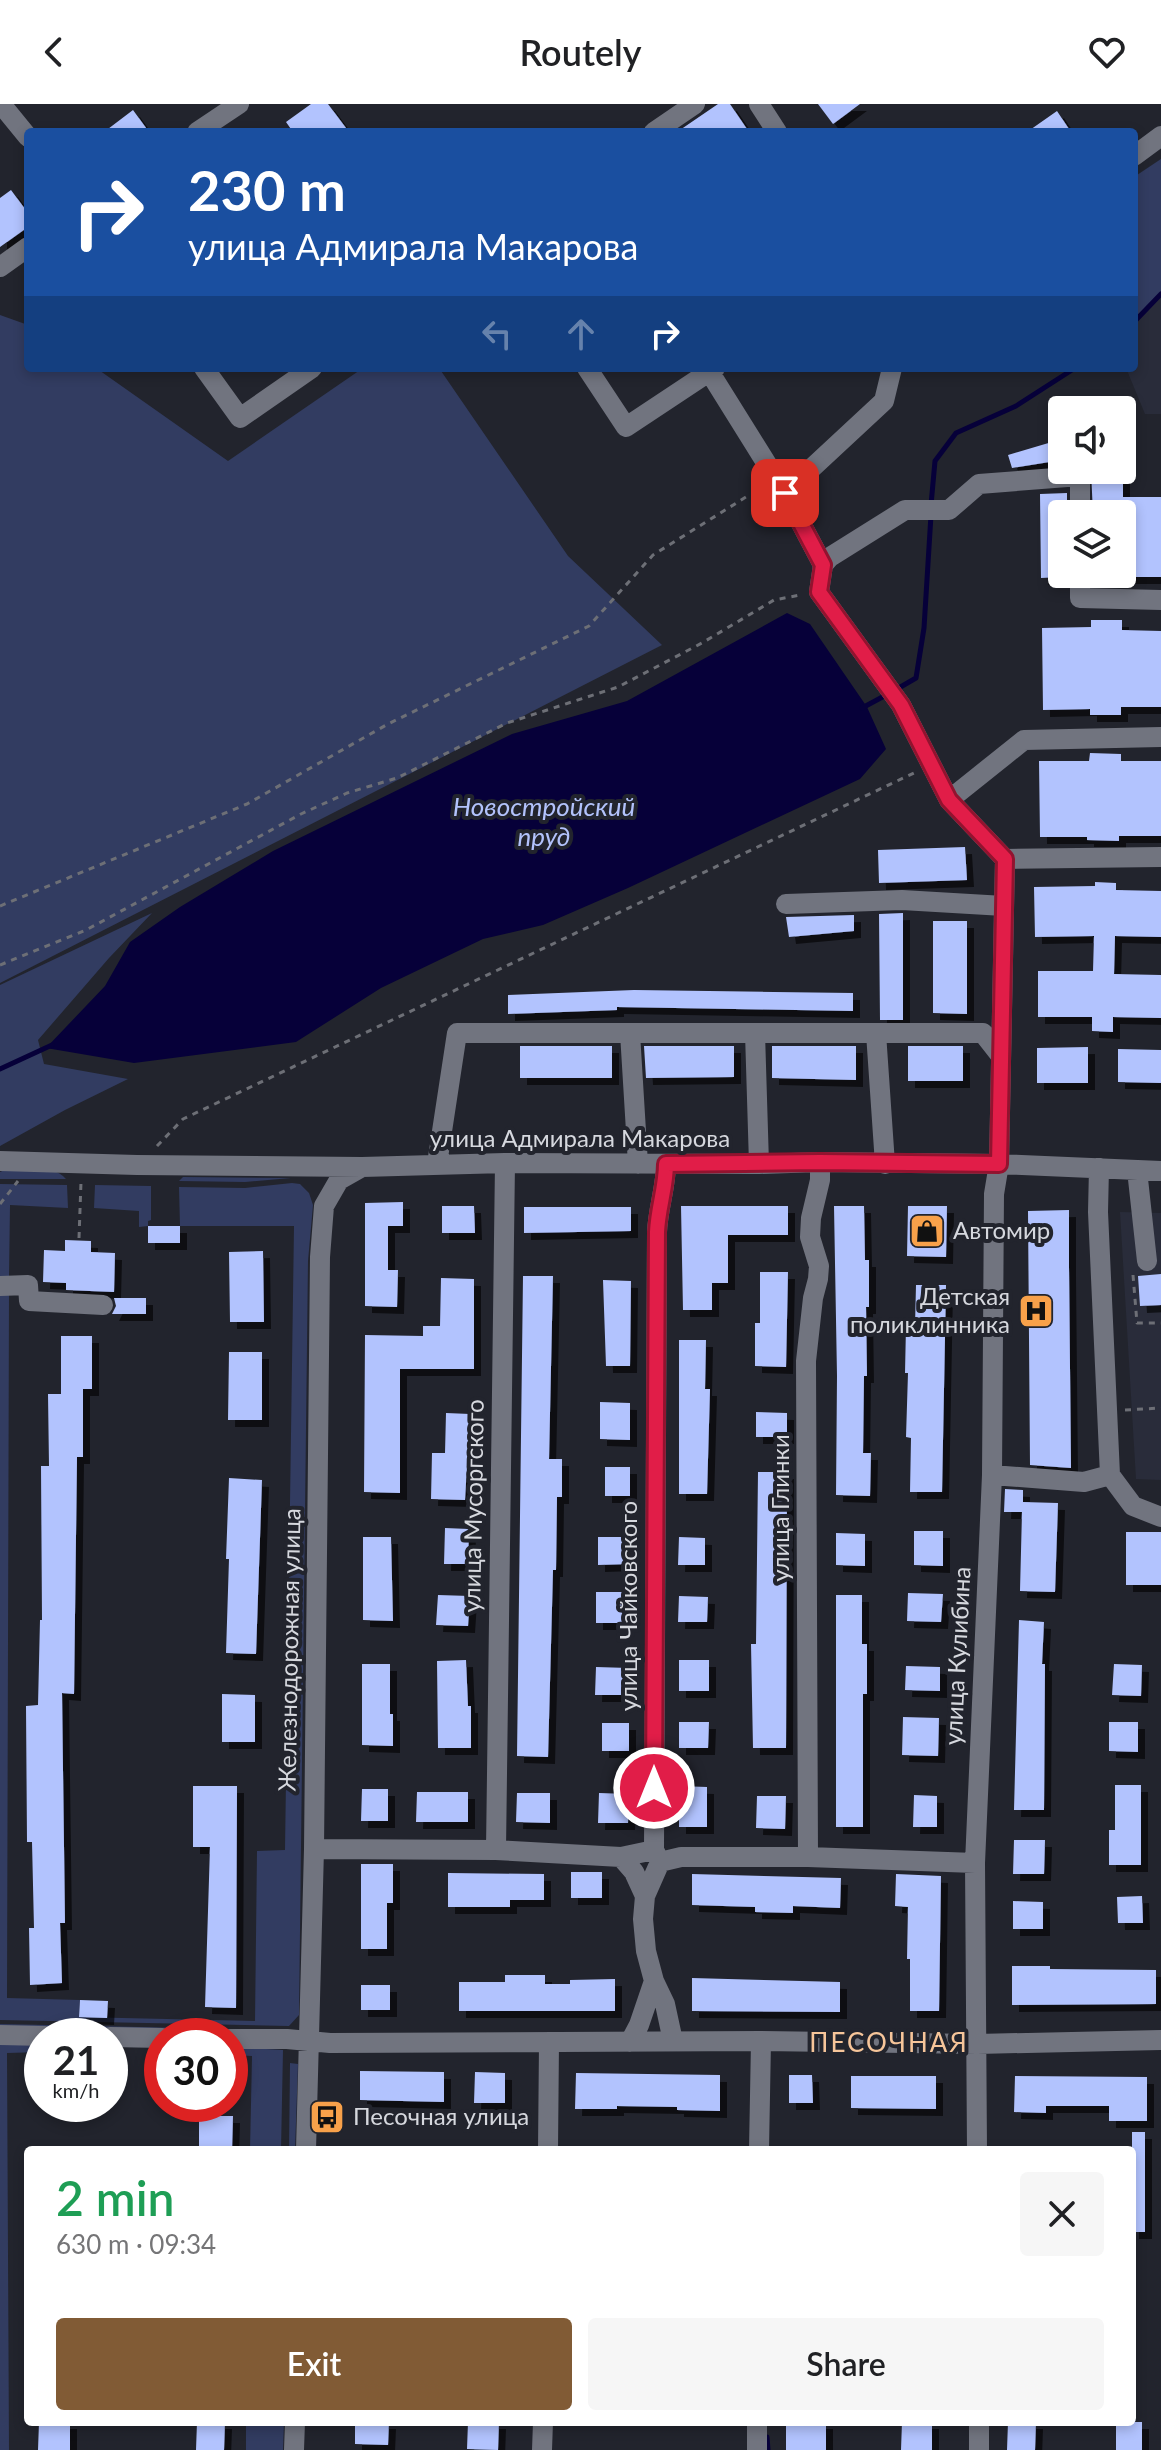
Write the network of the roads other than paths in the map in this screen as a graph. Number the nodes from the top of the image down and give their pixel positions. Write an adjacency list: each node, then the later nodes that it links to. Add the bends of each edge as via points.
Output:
1 (1, 104): 8 (street)
2 (239, 104): 5 (street)
3 (695, 104): 6 (street)
4 (759, 104): 7 (street)
5 (203, 128)
6 (660, 128)
7 (774, 128)
8 (24, 132)
9 (1161, 136): 10 (street)
10 (1138, 153)
11 (24, 250): 12 (street)
12 (0, 267)
13 (207, 372): 14 (street, via 240,418)
14 (306, 372)
15 (590, 372): 16 (street, via 626,427)
16 (707, 372)
17 (713, 372): 19 (street)
18 (891, 372): 19 (street, via 884,401)
19 (785, 493): 21 (street)
20 (1080, 500): 21 (street, via 1080,476 979,484 949,510 905,510)
21 (823, 565): 25 (street, via 819,592 901,705)
22 (1080, 588): 23 (street, via 1080,598)
23 (1161, 600)
24 (1161, 737): 25 (street, via 1024,740)
25 (949, 800): 27 (street)
26 (1161, 857): 27 (street)
27 (1005, 859): 29 (street, улица Кулибина)
28 (786, 904): 29 (street, via 902,900)
29 (1004, 906): 33 (street, улица Кулибина)
30 (630, 1033): 31 (street); 37 (street, via 457,1033); 38 (street)
31 (755, 1033): 32 (street); 40 (street)
32 (876, 1033): 33 (street, via 983,1033); 41 (street)
33 (1001, 1056): 42 (street, улица Кулибина)
34 (0, 1161): 43 (street, улица Адмирала Макарова)
35 (820, 1162): 40 (street, улица Адмирала Макарова); 41 (street, улица Адмирала Макарова); 57 (street, улица Глинки, via 810,1237 819,1266 806,1361)
36 (505, 1163): 37 (street, улица Адмирала Макарова); 38 (street, улица Адмирала Макарова); 54 (street, улица Мусоргского)
37 (437, 1164): 43 (street, улица Адмирала Макарова)
38 (638, 1164): 39 (street, улица Адмирала Макарова)
39 (666, 1164): 40 (street, улица Адмирала Макарова); 55 (street, улица Чайковского, via 657,1232)
40 (759, 1164)
41 (885, 1164): 42 (street, улица Адмирала Макарова)
42 (999, 1164): 44 (street, улица Адмирала Макарова); 50 (street, улица Кулибина, via 994,1194)
43 (362, 1167): 53 (street, Железнодорожная улица, via 339,1180 324,1206 320,1257)
44 (1099, 1168): 45 (street, улица Адмирала Макарова); 51 (street)
45 (1137, 1170): 46 (street, улица Адмирала Макарова); 47 (street)
46 (1161, 1171)
47 (1147, 1261)
48 (0, 1286): 49 (street, via 28,1285 29,1301)
49 (103, 1305)
50 (992, 1475): 51 (street, via 1084,1482); 58 (street, улица Кулибина)
51 (1110, 1475): 52 (street, via 1133,1506)
52 (1161, 1517)
53 (314, 1849): 54 (street); 67 (street, Железнодорожная улица)
54 (496, 1850): 56 (street)
55 (657, 1856): 56 (street); 57 (street); 59 (street, улица Чайковского)
56 (621, 1857): 59 (street)
57 (808, 1857): 58 (street)
58 (975, 1863): 70 (street, улица Кулибина)
59 (645, 1896): 60 (street, улица Чайковского, via 646,1951)
60 (654, 1981): 65 (street, улица Чайковского); 69 (street)
61 (0, 2035): 62 (street)
62 (24, 2036)
63 (248, 2039): 67 (street)
64 (1161, 2040): 70 (street)
65 (673, 2041): 66 (street); 69 (street)
66 (761, 2041): 70 (street); 73 (street)
67 (310, 2042): 68 (street); 71 (street, Железнодорожная улица)
68 (549, 2042): 69 (street); 72 (street)
69 (630, 2042)
70 (977, 2044): 74 (street, улица Кулибина)
71 (306, 2146)
72 (548, 2146)
73 (759, 2146)
74 (977, 2146)
75 (295, 2426): 79 (street)
76 (543, 2426): 80 (street)
77 (757, 2426): 81 (street)
78 (979, 2426): 82 (street)
79 (294, 2450)
80 (542, 2450)
81 (757, 2450)
82 (979, 2450)

